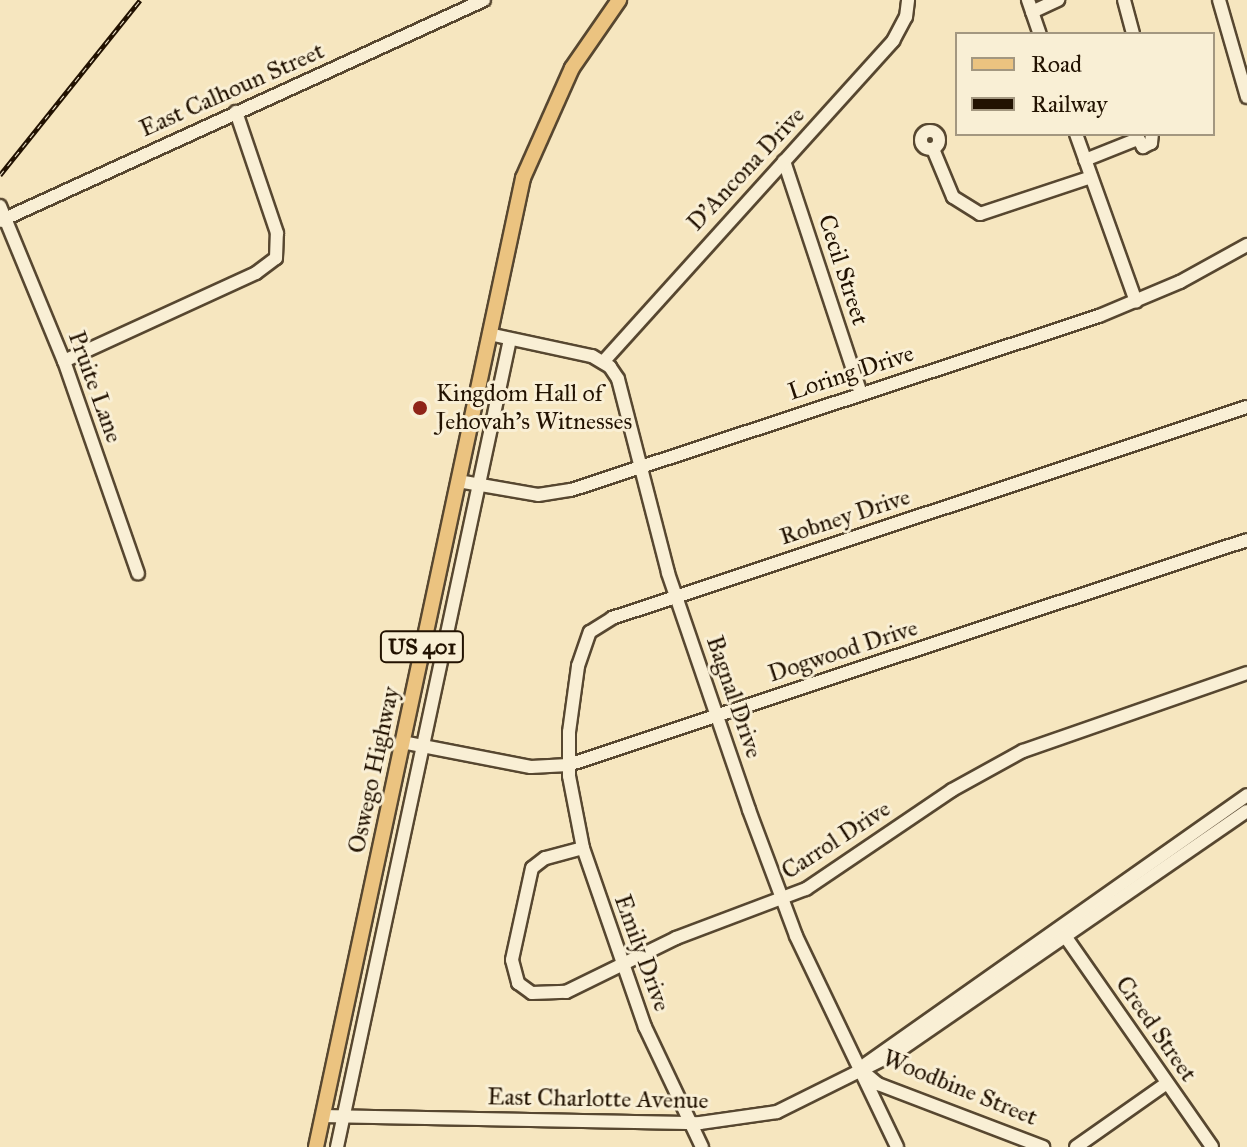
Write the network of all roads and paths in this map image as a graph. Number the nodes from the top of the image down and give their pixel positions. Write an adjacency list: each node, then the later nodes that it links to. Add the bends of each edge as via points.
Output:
1 (484, 0): 11 (street, East Calhoun Street)
2 (619, 0): 22 (main road, Oswego Highway / US 401, via 572,68 532,148)
3 (908, 0): 17 (street, D'Ancona Drive, via 893,41)
4 (1058, 0): 7 (street)
5 (1124, 0): 9 (street)
6 (1219, 0): 10 (street)
7 (1030, 6): 8 (street)
8 (1039, 32)
9 (1132, 32)
10 (1247, 97)
11 (236, 112): 19 (street, East Calhoun Street); 24 (street, via 277,233 276,258 256,273)
12 (1077, 136): 16 (street)
13 (1151, 136): 14 (street, via 1146,146)
14 (1136, 137): 16 (street)
15 (933, 149): 18 (street, via 953,197 980,214)
16 (1085, 160): 18 (street)
17 (784, 161): 25 (street, D'Ancona Drive); 26 (street, Cecil Street)
18 (1091, 177): 21 (street)
19 (2, 215): 24 (street, Pruite Lane)
20 (1247, 245): 21 (street, Loring Drive)
21 (1136, 302): 26 (street, Loring Drive)
22 (489, 334): 23 (street); 29 (main road, Oswego Highway / US 401)
23 (510, 339): 25 (street); 30 (street, Oswego Highway)
24 (64, 361): 32 (street, Pruite Lane)
25 (603, 362): 28 (street, Bagnal Drive, via 621,387)
26 (861, 394): 28 (street, Loring Drive)
27 (1247, 407): 33 (street, Robney Drive)
28 (640, 467): 30 (street, Loring Drive, via 553,494); 33 (street, Bagnal Drive)
29 (458, 481): 30 (street, Loring Drive); 36 (main road, Oswego Highway / US 401)
30 (479, 485): 37 (street, Oswego Highway)
31 (1247, 540): 35 (street, Dogwood Drive)
32 (138, 573)
33 (676, 597): 35 (street, Bagnal Drive); 38 (street, Robney Drive, via 603,622 587,637 572,699)
34 (1247, 673): 42 (street, Carrol Drive, via 1002,761 806,889)
35 (716, 716): 38 (street, Dogwood Drive); 42 (street, Bagnal Drive)
36 (402, 742): 37 (street, Dogwood Drive); 47 (main road, Oswego Highway / US 401)
37 (422, 746): 38 (street, Dogwood Drive, via 531,767); 48 (street, Oswego Highway)
38 (568, 765): 41 (street, Emily Drive)
39 (1247, 795): 45 (street, East Charlotte Avenue, via 892,1041)
40 (1247, 811): 43 (street, East Charlotte Avenue)
41 (583, 848): 44 (street, Emily Drive); 44 (street, Carrol Drive, via 545,858 532,868 515,941 514,974 526,991 552,996)
42 (782, 899): 44 (street, Carrol Drive); 45 (street, Bagnal Drive)
43 (1065, 936): 45 (street, East Charlotte Avenue, via 896,1053); 46 (street, Creed Street)
44 (621, 965): 49 (street, Emily Drive)
45 (861, 1069): 49 (street, East Charlotte Avenue, via 777,1112); 53 (street, Bagnal Drive); 54 (street, Woodbine Street, via 878,1084)
46 (1167, 1083): 55 (street); 56 (street, Creed Street)
47 (322, 1116): 48 (street, East Charlotte Avenue); 50 (main road, Oswego Highway / US 401)
48 (343, 1116): 49 (street, East Charlotte Avenue); 51 (street, Oswego Highway)
49 (691, 1123): 52 (street, Emily Drive)
50 (316, 1147)
51 (337, 1147)
52 (702, 1147)
53 (897, 1147)
54 (1043, 1147)
55 (1076, 1147)
56 (1212, 1147)

